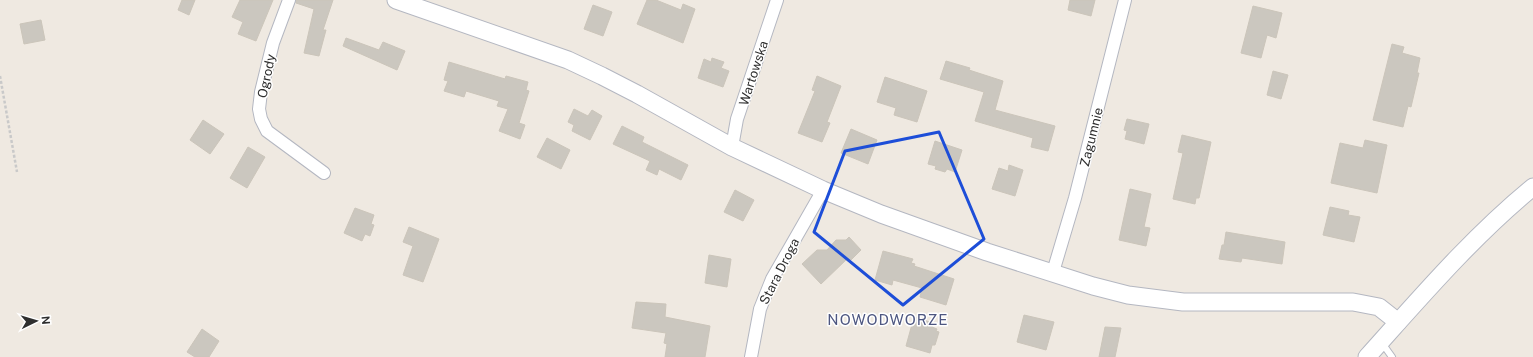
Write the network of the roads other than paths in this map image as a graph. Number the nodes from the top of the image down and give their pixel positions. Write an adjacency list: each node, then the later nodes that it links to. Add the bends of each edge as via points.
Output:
1 (289, 0): 6 (street, Ogrody, via 273,43 261,92 261,119 266,131)
2 (396, 0): 5 (street, via 568,60 637,94)
3 (777, 0): 5 (street, Wartowska, via 737,119)
4 (1125, 0): 9 (street, Zagumnie, via 1075,198)
5 (732, 147): 8 (street)
6 (324, 173)
7 (1533, 187): 10 (street, via 1472,243)
8 (823, 190): 9 (street, via 881,214); 12 (street, Stara Droga, via 772,279 760,309)
9 (1053, 272): 10 (street, via 1128,295 1183,302 1354,302 1379,307)
10 (1398, 322): 11 (street)
11 (1381, 342): 13 (street); 14 (lane)
12 (751, 357)
13 (1367, 357)
14 (1392, 357)

